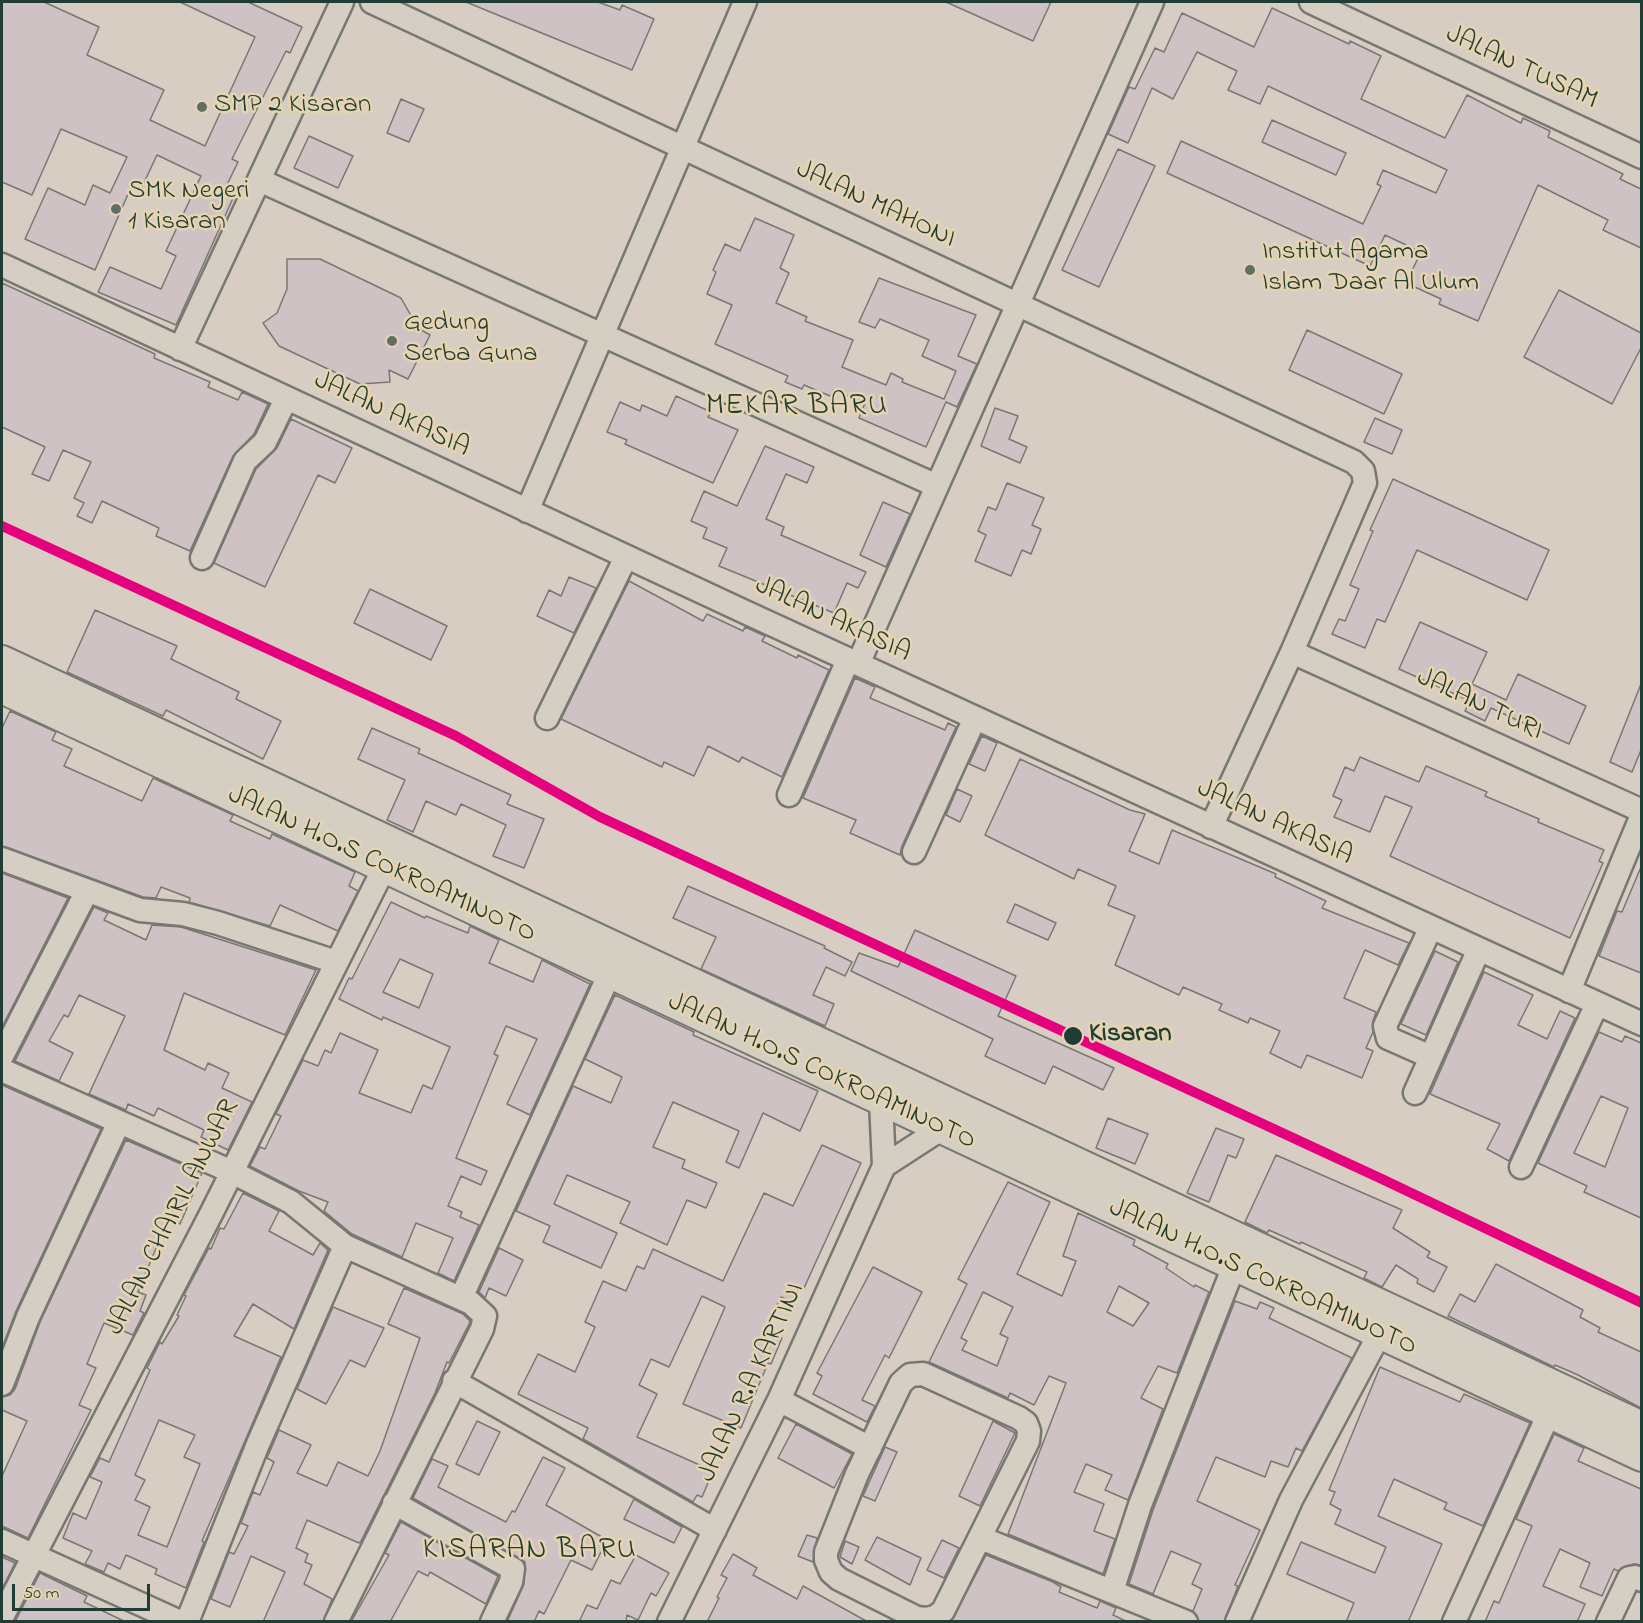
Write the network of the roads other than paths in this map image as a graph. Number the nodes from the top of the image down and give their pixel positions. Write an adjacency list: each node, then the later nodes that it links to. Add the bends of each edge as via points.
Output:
1 (342, 2): 8 (street)
2 (372, 2): 6 (street, JALAN MAHONI)
3 (745, 2): 6 (street)
4 (1152, 2): 10 (street)
5 (1311, 2): 7 (street, JALAN TUSAM)
6 (683, 147): 10 (street, JALAN MAHONI); 11 (street)
7 (1641, 157)
8 (259, 180): 11 (street); 12 (street)
9 (2, 264): 12 (street, JALAN AKASIA)
10 (1018, 304): 14 (street); 18 (street, JALAN MAHONI, via 1354,462 1363,471 1365,483)
11 (602, 335): 14 (street); 15 (street)
12 (180, 349): 13 (street, JALAN AKASIA)
13 (286, 399): 15 (street, JALAN AKASIA); 17 (street, via 266,442 245,461)
14 (937, 486): 20 (street)
15 (526, 511): 16 (street, JALAN AKASIA)
16 (626, 557): 20 (street, JALAN AKASIA); 22 (street)
17 (202, 558)
18 (1292, 652): 25 (street, JALAN TURI); 26 (street)
19 (2, 661): 28 (main road, JALAN H.O.S COKROAMINOTO)
20 (853, 662): 23 (street, JALAN AKASIA); 24 (street)
21 (2, 688): 28 (main road, JALAN H.O.S COKROAMINOTO)
22 (547, 718)
23 (975, 718): 26 (street, JALAN AKASIA); 27 (street)
24 (789, 795)
25 (1641, 813): 35 (street)
26 (1211, 826): 31 (street, JALAN AKASIA)
27 (914, 852)
28 (390, 856): 33 (street, JALAN CHAIRIL ANWAR); 34 (main road, JALAN H.O.S COKROAMINOTO); 55 (main road, JALAN H.O.S COKROAMINOTO)
29 (2, 859): 30 (street)
30 (87, 891): 33 (street, via 140,910 183,914 218,923); 38 (street)
31 (1431, 927): 32 (street, JALAN AKASIA); 39 (street, via 1385,1026 1388,1038)
32 (1479, 950): 35 (street, JALAN AKASIA); 39 (street)
33 (336, 962): 47 (street, JALAN CHAIRIL ANWAR)
34 (610, 974): 42 (main road, JALAN H.O.S COKROAMINOTO); 50 (street)
35 (1569, 991): 36 (street, JALAN AKASIA)
36 (1597, 1004): 37 (street, JALAN AKASIA); 46 (street)
37 (1641, 1024)
38 (2, 1056)
39 (1431, 1057): 41 (street)
40 (2, 1070): 43 (street)
41 (1415, 1093)
42 (881, 1101): 44 (main road, JALAN H.O.S COKROAMINOTO); 45 (street)
43 (119, 1122): 47 (street); 53 (street, via 28,1317)
44 (941, 1128): 45 (street); 49 (main road, JALAN H.O.S COKROAMINOTO)
45 (884, 1166): 54 (street, JALAN R.A KARTINI)
46 (1521, 1167)
47 (230, 1171): 48 (street, via 291,1202); 63 (street, JALAN CHAIRIL ANWAR)
48 (345, 1246): 50 (street); 69 (street, via 258,1444)
49 (1234, 1266): 51 (main road, JALAN H.O.S COKROAMINOTO); 65 (street, via 1140,1505)
50 (461, 1299): 52 (street, via 485,1316)
51 (1380, 1333): 55 (main road, JALAN H.O.S COKROAMINOTO); 74 (street, via 1291,1500)
52 (454, 1381): 59 (street); 60 (street)
53 (2, 1384)
54 (779, 1400): 57 (street); 60 (street, JALAN R.A KARTINI)
55 (1555, 1402): 56 (main road, JALAN H.O.S COKROAMINOTO); 58 (main road, JALAN H.O.S COKROAMINOTO); 75 (street)
56 (1641, 1427)
57 (870, 1448): 61 (street, via 901,1383 910,1375 923,1374 1026,1423 1028,1441); 67 (street, via 826,1560 839,1579)
58 (1641, 1456)
59 (394, 1503): 70 (street); 71 (street, via 513,1569)
60 (715, 1530): 72 (street, JALAN R.A KARTINI)
61 (981, 1538): 65 (street); 67 (street, via 943,1611)
62 (2, 1541): 63 (street)
63 (33, 1556): 66 (street, JALAN CHAIRIL ANWAR); 68 (street)
64 (1641, 1580): 76 (street, via 1629,1578)
65 (1112, 1591): 73 (street)
66 (2, 1617)
67 (927, 1620)
68 (180, 1622)
69 (187, 1622)
70 (336, 1622)
71 (492, 1622)
72 (669, 1622)
73 (1186, 1622)
74 (1237, 1622)
75 (1454, 1622)
76 (1608, 1622)

